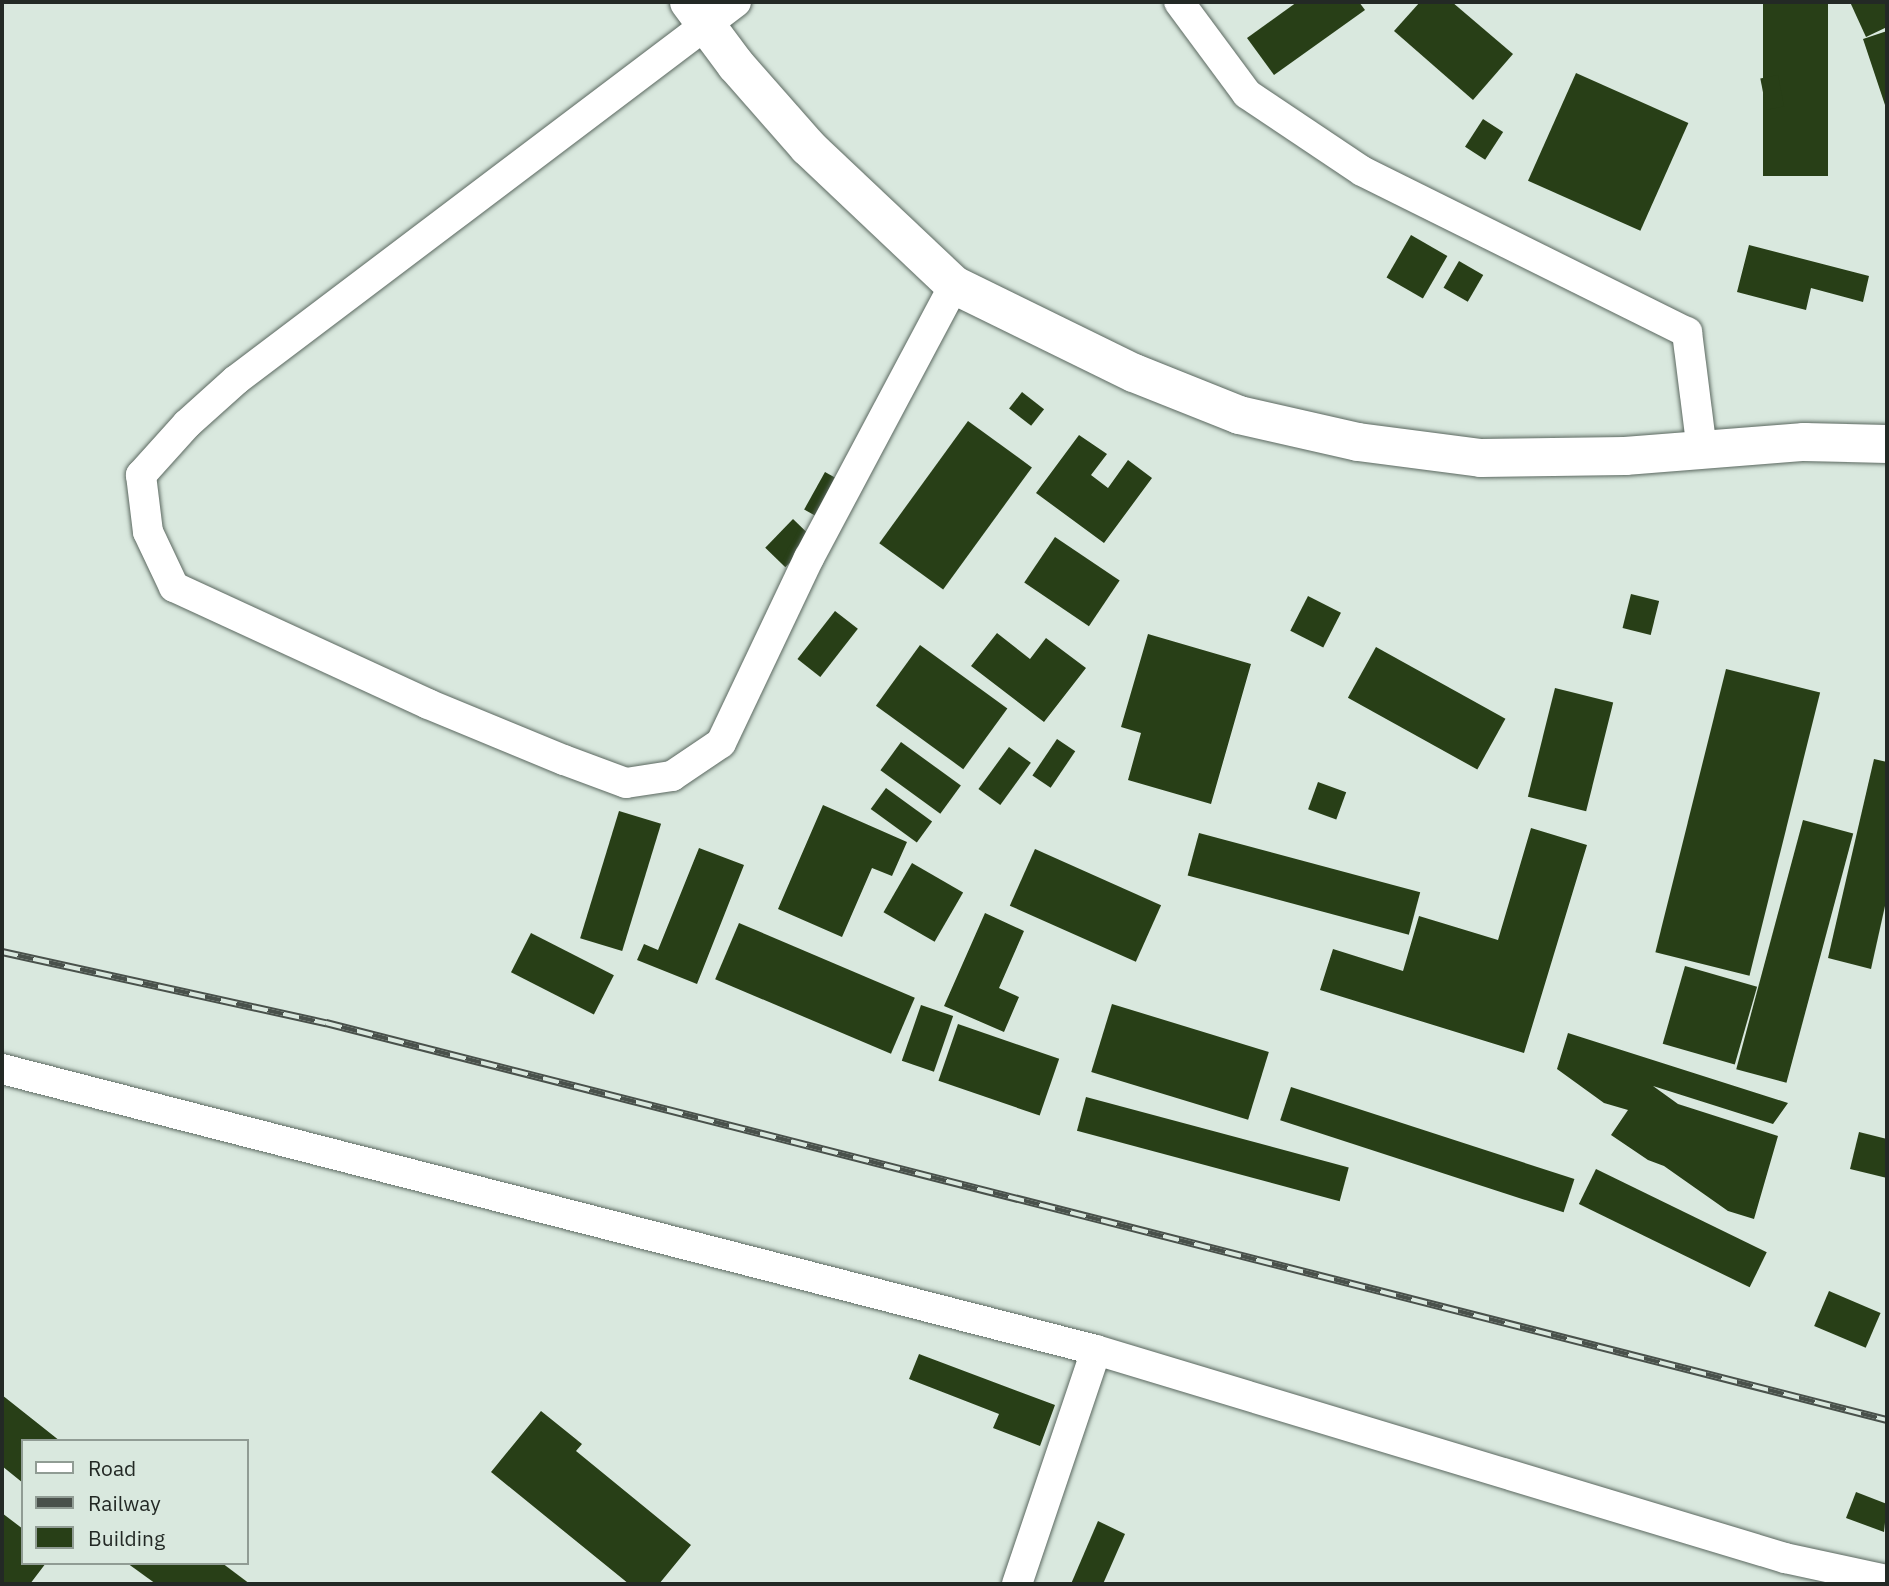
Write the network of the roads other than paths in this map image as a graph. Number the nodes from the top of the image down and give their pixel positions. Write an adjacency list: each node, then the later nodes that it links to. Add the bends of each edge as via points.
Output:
1 (1179, 2): 5 (street, via 1247,94 1362,171 1687,332)
2 (711, 9): 3 (highway, via 736,65 808,147); 3 (street, via 236,380 187,424 141,475 148,532 174,587 428,704 564,760 626,783 672,776 721,743 809,558)
3 (954, 285): 5 (highway, via 1134,373 1239,415 1358,442 1481,458)
4 (1887, 444): 5 (highway, via 1804,442)
5 (1702, 450)
6 (2, 1069): 7 (street)
7 (1096, 1350): 8 (street, via 1772,1554); 9 (street)
8 (1887, 1580)
9 (1017, 1584)

